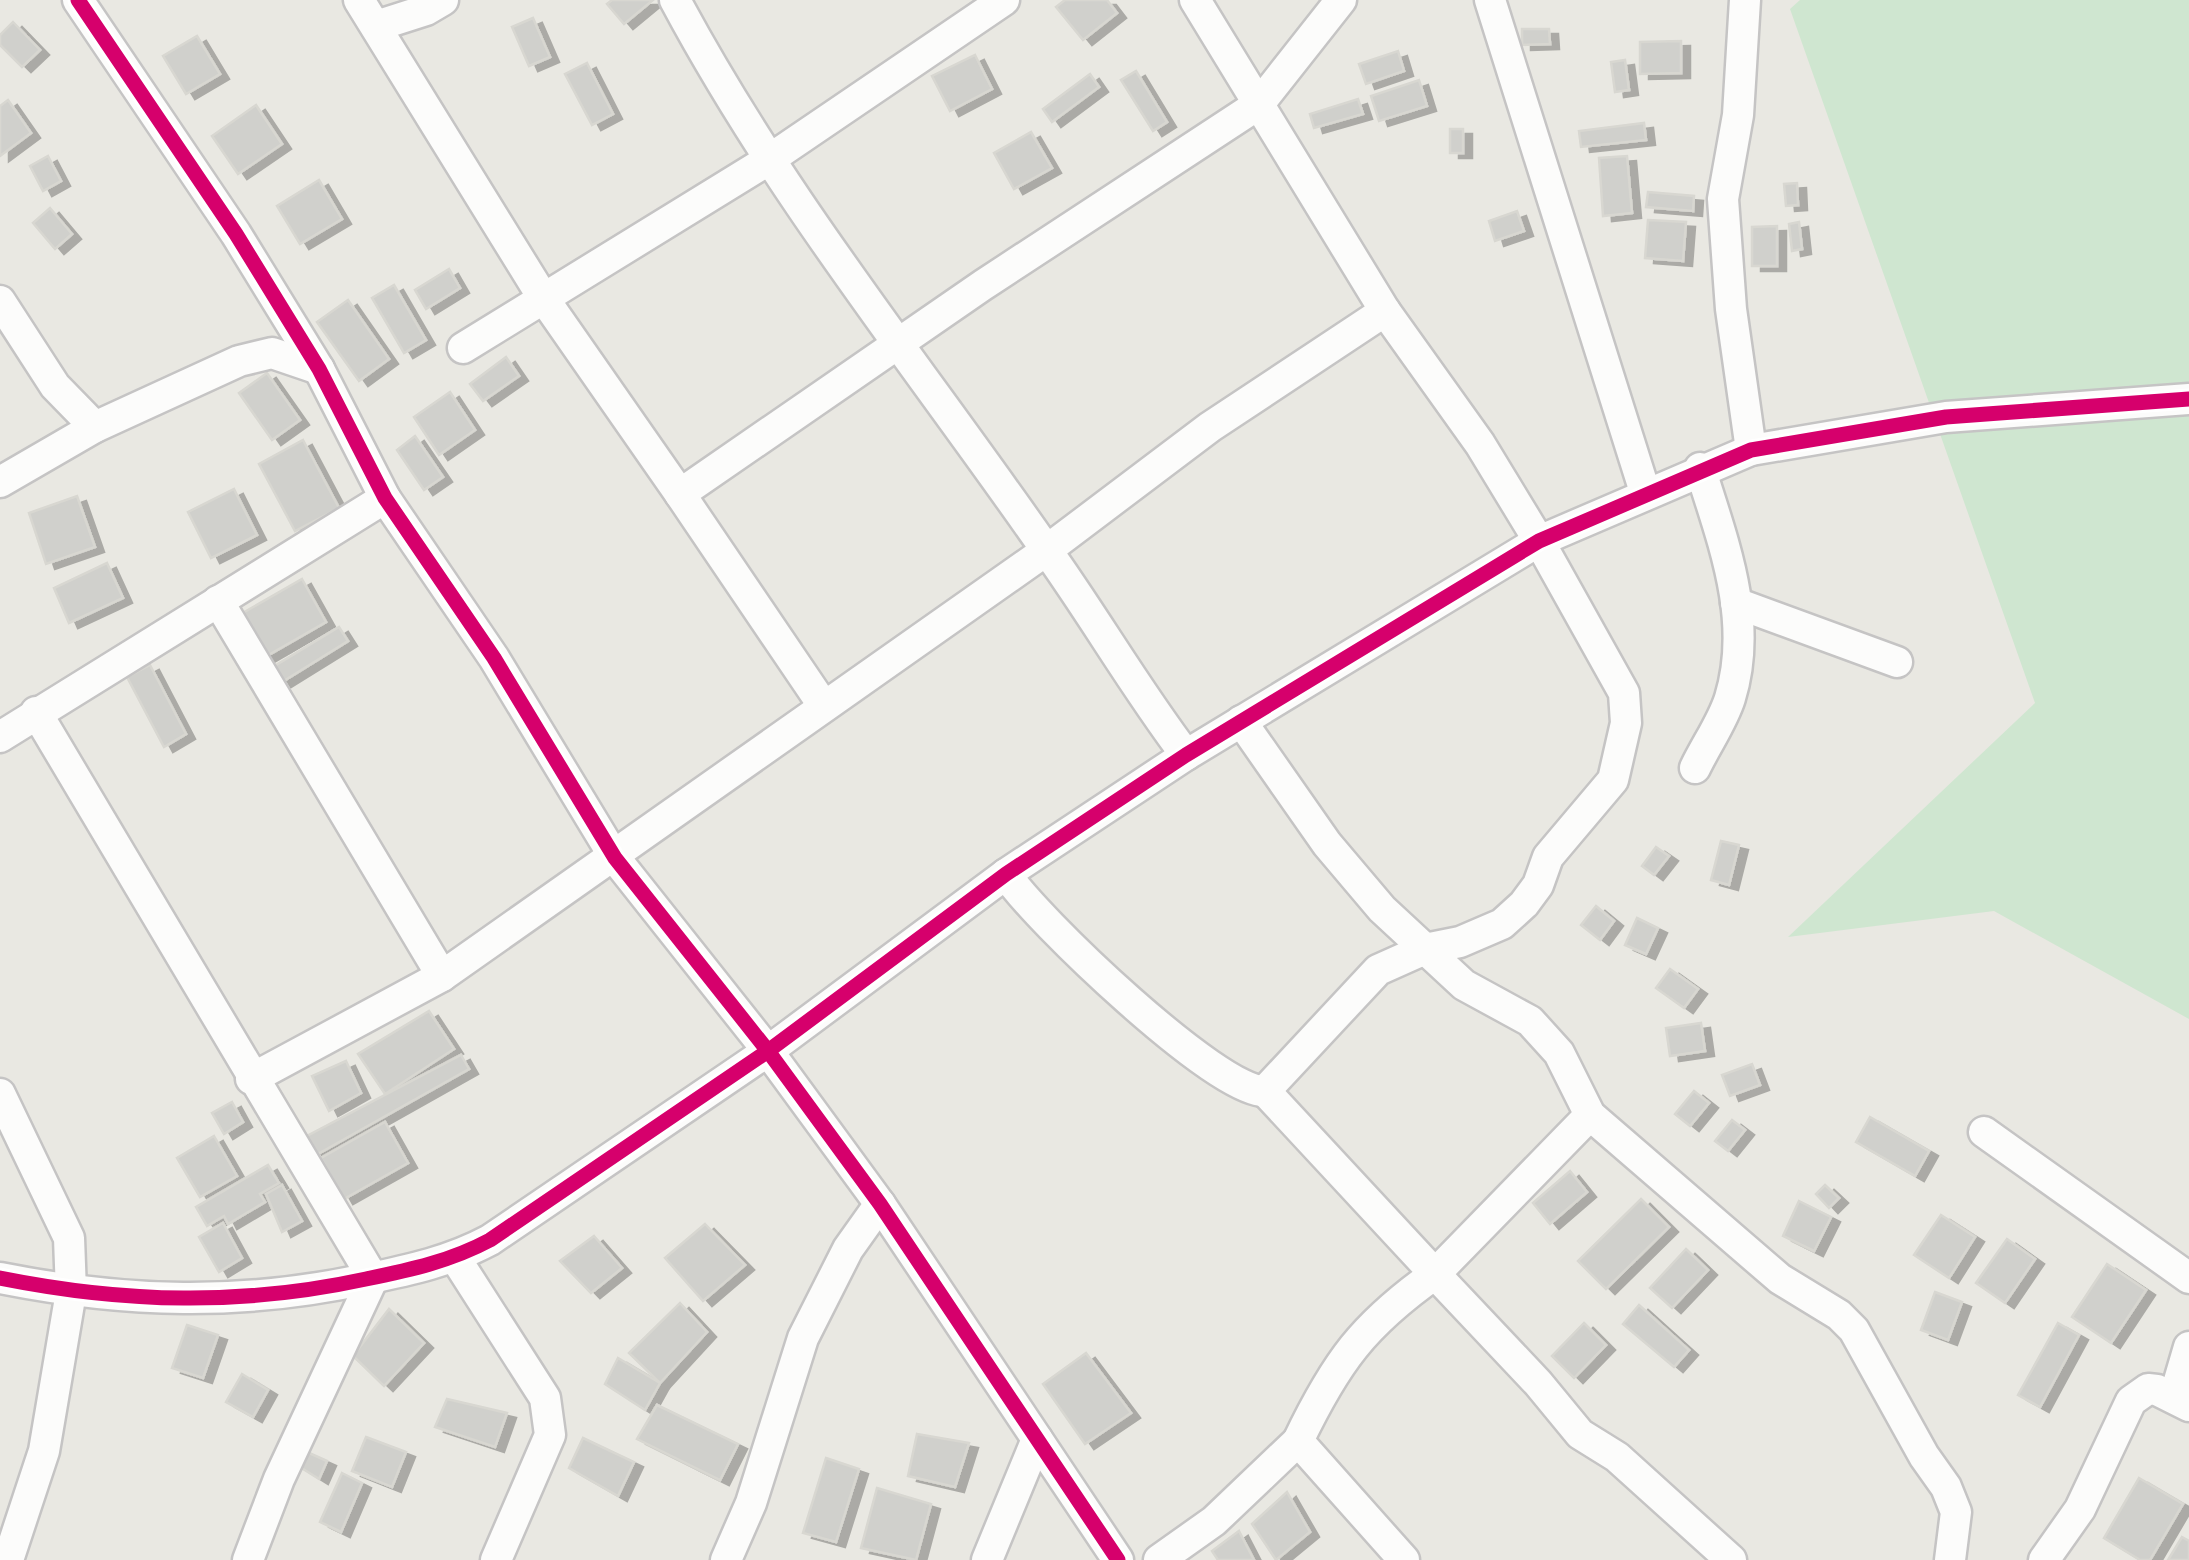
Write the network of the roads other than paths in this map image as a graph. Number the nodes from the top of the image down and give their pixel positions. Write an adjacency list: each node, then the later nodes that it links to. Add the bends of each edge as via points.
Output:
1 (78, 0): 18 (street)
2 (359, 0): 10 (street)
3 (442, 0): 10 (street)
4 (675, 0): 12 (street)
5 (1004, 0): 12 (street)
6 (1196, 0): 11 (street)
7 (1341, 0): 11 (street)
8 (1490, 0): 24 (street)
9 (1746, 0): 21 (street, via 1724,199 1732,325)
10 (376, 26): 13 (street)
11 (1259, 104): 15 (street); 17 (street, via 998,274)
12 (770, 159): 13 (street); 17 (street)
13 (542, 296): 16 (street); 25 (street)
14 (0, 302): 20 (street, via 55,386)
15 (1384, 311): 27 (street, via 1480,444); 28 (street, via 1210,428)
16 (464, 348)
17 (898, 348): 25 (street); 28 (street)
18 (319, 369): 20 (street, via 297,358 261,354); 26 (street)
19 (2189, 399): 21 (street, via 1946,418)
20 (95, 427): 23 (street)
21 (1751, 450): 22 (street)
22 (1700, 468): 24 (street); 30 (street)
23 (0, 482)
24 (1645, 492): 27 (street)
25 (680, 494): 32 (street)
26 (385, 498): 29 (street); 38 (street, via 494,658)
27 (1539, 542): 34 (street); 40 (street, via 1624,693 1622,754 1613,780 1548,857 1524,904 1502,924)
28 (1047, 550): 32 (street); 36 (street)
29 (218, 602): 33 (street); 41 (street)
30 (1736, 603): 31 (street); 37 (street, via 1730,698)
31 (1897, 662)
32 (823, 706): 38 (street)
33 (36, 712): 35 (street); 43 (street)
34 (1241, 721): 36 (street); 40 (street, via 1326,844)
35 (0, 737)
36 (1186, 755): 39 (street)
37 (1695, 768)
38 (615, 858): 41 (street); 42 (street)
39 (1006, 874): 42 (street); 44 (street, via 1022,900 1095,969 1220,1074)
40 (1424, 949): 44 (street, via 1378,970); 46 (street, via 1464,985 1546,1036)
41 (442, 976): 43 (street)
42 (768, 1051): 48 (street); 49 (street)
43 (252, 1079): 52 (street)
44 (1266, 1091): 50 (street)
45 (0, 1094): 54 (street, via 69,1238)
46 (1590, 1114): 50 (street); 68 (street, via 1780,1278 1854,1330 1946,1487 1956,1512)
47 (1984, 1132): 53 (street)
48 (880, 1204): 57 (street); 62 (street, via 848,1249 802,1338 751,1503)
49 (456, 1259): 52 (street); 61 (street, via 550,1415 550,1435)
50 (1434, 1274): 58 (street, via 1372,1324 1328,1380); 67 (street, via 1580,1434 1617,1457)
51 (0, 1278): 54 (street)
52 (373, 1278): 54 (street, via 214,1301); 60 (street)
53 (2189, 1278)
54 (71, 1292): 59 (street, via 44,1450)
55 (2189, 1347): 56 (street)
56 (2182, 1402): 69 (street, via 2148,1389 2131,1401 2080,1509)
57 (1036, 1439): 63 (street); 64 (street)
58 (1298, 1441): 65 (street, via 1214,1521); 66 (street)
59 (8, 1560)
60 (248, 1560)
61 (496, 1560)
62 (726, 1560)
63 (986, 1560)
64 (1118, 1560)
65 (1159, 1560)
66 (1404, 1560)
67 (1730, 1560)
68 (1950, 1560)
69 (2044, 1560)

